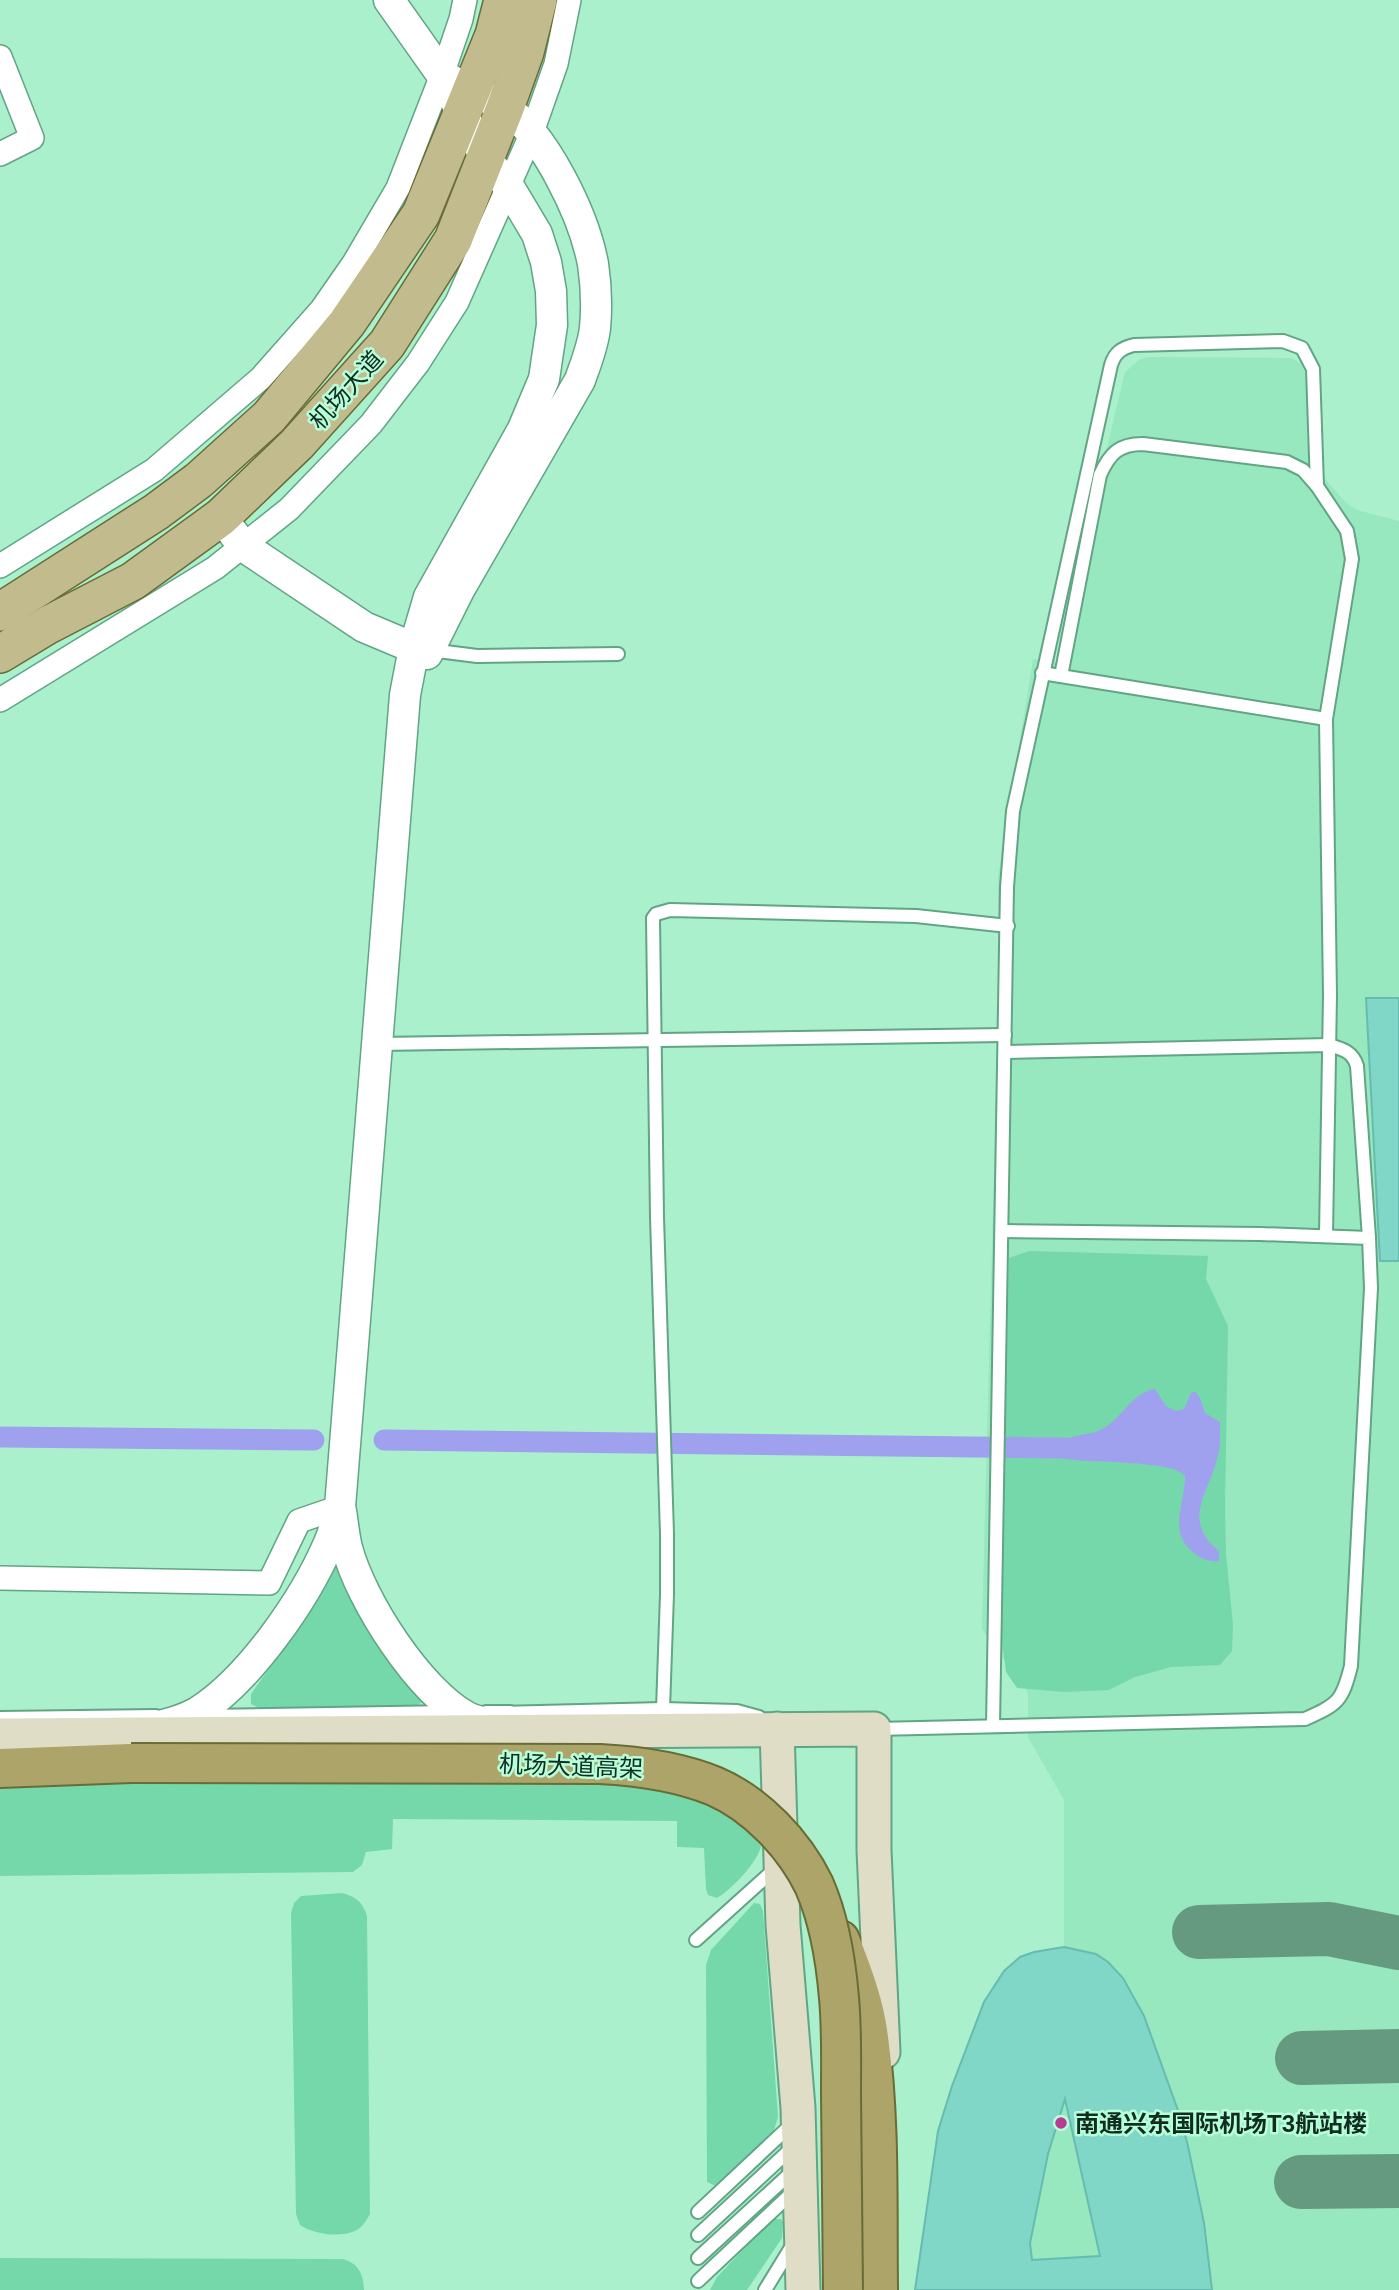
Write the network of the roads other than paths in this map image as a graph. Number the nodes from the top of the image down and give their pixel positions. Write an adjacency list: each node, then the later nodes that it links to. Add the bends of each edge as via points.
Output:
1 (389, 0): 7 (street)
2 (464, 0): 7 (street)
3 (503, 0): 7 (main road, 机场大道, via 494,35)
4 (538, 0): 8 (main road, 机场大道)
5 (569, 0): 9 (street, via 556,64)
6 (0, 57): 10 (street, via 32,138)
7 (461, 96): 8 (street); 11 (street); 16 (street, via 322,309 261,378 154,470); 17 (main road, 机场大道, via 421,214 348,324 269,417 156,512)
8 (505, 108): 9 (street); 11 (main road, 机场大道)
9 (531, 135): 12 (street); 18 (street, via 568,193 584,234 593,264 595,330 579,380)
10 (0, 154)
11 (486, 159): 12 (street); 14 (main road, 机场大道, via 453,240 387,344 298,444)
12 (509, 187): 15 (street, via 457,302 418,363 371,424 289,509); 18 (street, via 537,234 546,262 551,291 550,351 534,405 429,597)
13 (1317, 485): 21 (lane, via 1313,369 1302,348 1283,341 1134,345 1119,351 1111,365); 22 (lane, via 1303,470 1287,463 1143,444 1118,448 1100,475); 24 (lane, via 1347,531 1352,559)
14 (221, 517): 15 (street); 19 (main road, 机场大道, via 133,581)
15 (243, 546): 18 (street, via 364,627); 23 (street, via 215,568)
16 (0, 566)
17 (0, 612)
18 (422, 649): 20 (lane, via 477,656); 28 (street, via 405,695)
19 (0, 654)
20 (618, 654)
21 (1042, 673): 22 (lane); 25 (lane, via 1013,811)
22 (1061, 676): 24 (lane)
23 (0, 700)
24 (1326, 719): 29 (lane)
25 (1008, 926): 26 (lane); 27 (lane, via 916,916 662,911 652,925)
26 (1005, 1035): 27 (lane); 30 (lane)
27 (655, 1040): 28 (lane); 36 (lane, via 666,1491)
28 (377, 1044): 34 (street)
29 (1329, 1045): 30 (lane); 32 (lane); 33 (lane, via 1349,1052 1357,1066)
30 (1005, 1052): 31 (lane)
31 (1002, 1231): 32 (lane); 41 (lane)
32 (1326, 1235): 33 (lane)
33 (1369, 1238): 41 (lane, via 1371,1288 1354,1645 1344,1692 1332,1707 1305,1719)
34 (340, 1507): 35 (street, via 299,1521 269,1583); 37 (street, via 348,1549 383,1624 440,1698); 38 (street, via 330,1542 283,1624 220,1695)
35 (0, 1578)
36 (663, 1709): 40 (lane); 42 (lane, via 737,1711)
37 (464, 1715): 38 (lane); 40 (street); 44 (lane)
38 (189, 1716): 39 (lane); 47 (street)
39 (0, 1718)
40 (514, 1722): 42 (main road); 44 (main road)
41 (993, 1726): 43 (lane)
42 (777, 1729): 43 (main road); 49 (main road)
43 (874, 1729): 62 (main road)
44 (431, 1732): 47 (main road)
45 (0, 1735): 47 (main road)
46 (0, 1744): 47 (main road)
47 (125, 1749): 48 (highway, 机场大道高架); 50 (highway, 机场大道高架, bridge, via 643,1766 716,1787 746,1805 772,1826)
48 (0, 1768)
49 (781, 1863): 51 (lane); 52 (main road)
50 (814, 1885): 60 (highway, 机场大道高架, bridge, via 829,1933 839,1997); 61 (highway, bridge, via 847,1958 869,2036)
51 (696, 1940)
52 (800, 2152): 53 (lane); 54 (main road); 55 (lane); 56 (lane); 57 (lane)
53 (698, 2212)
54 (802, 2223): 58 (lane); 59 (main road)
55 (698, 2235)
56 (698, 2258)
57 (698, 2281)
58 (765, 2290)
59 (803, 2290)
60 (843, 2290)
61 (878, 2290)
62 (886, 2290)

